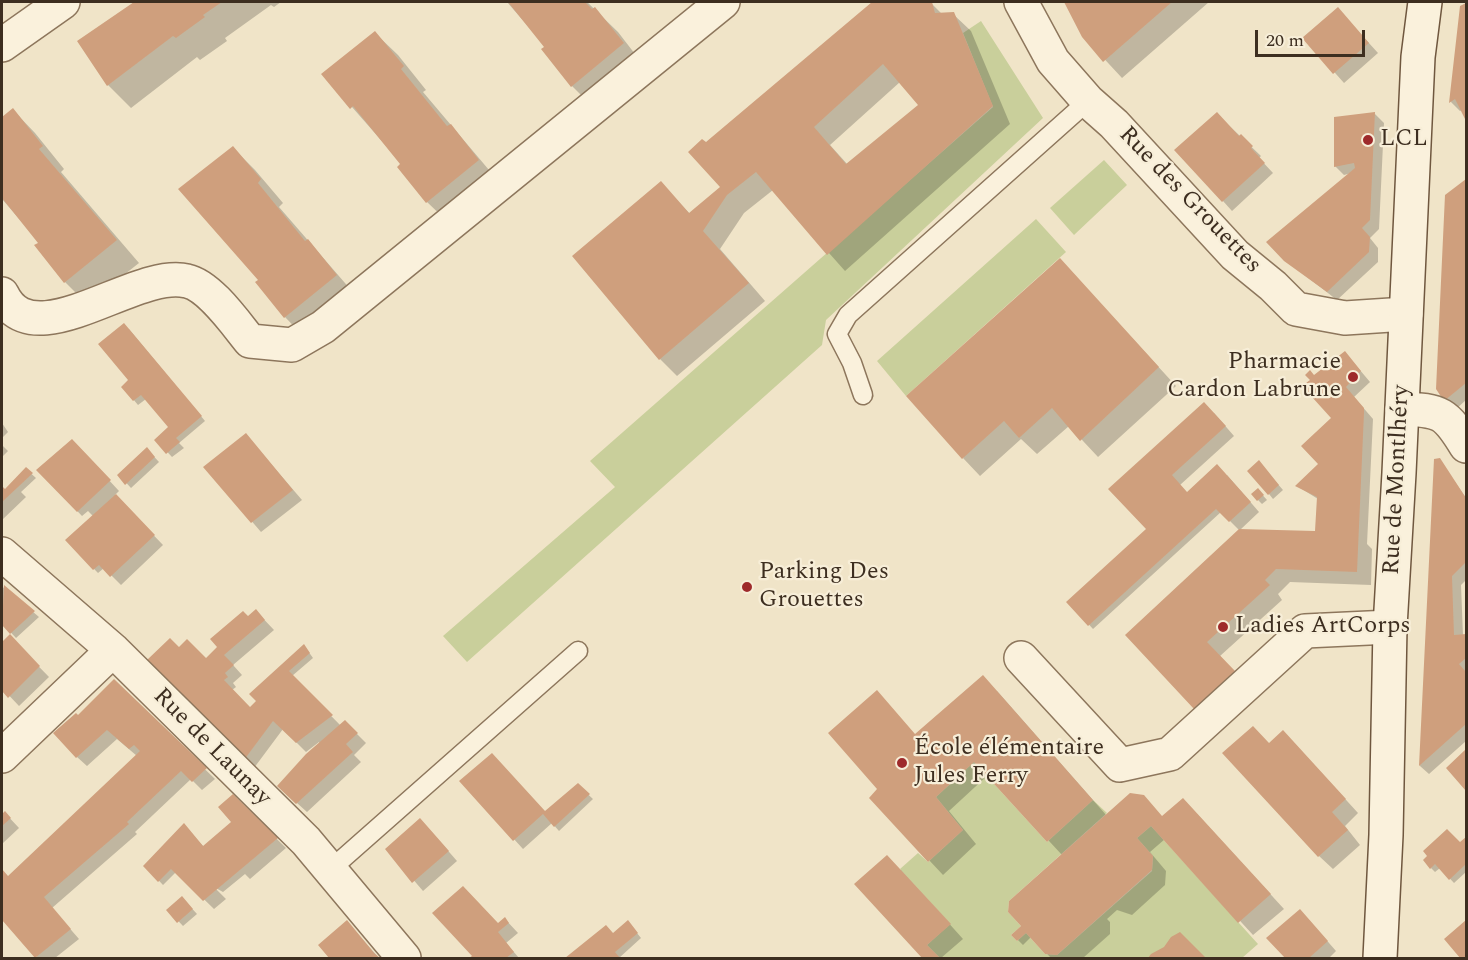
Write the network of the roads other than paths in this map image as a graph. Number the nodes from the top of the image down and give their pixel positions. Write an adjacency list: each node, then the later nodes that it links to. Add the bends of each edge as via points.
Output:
1 (63, 2): 5 (street)
2 (723, 2): 7 (street, via 323,327 292,345 249,341 220,303 188,281 155,281 61,316 33,320)
3 (1022, 2): 6 (street, Rue des Grouettes, via 1053,61)
4 (1425, 2): 8 (street, Rue de Montlhéry, via 1418,57)
5 (2, 45)
6 (1088, 101): 8 (street, Rue des Grouettes, via 1235,255 1296,309 1345,318); 9 (lane, via 848,315 837,334)
7 (4, 304)
8 (1406, 314): 10 (street, Rue de Montlhéry)
9 (863, 395)
10 (1402, 409): 11 (street, via 1428,409 1450,419); 13 (street, Rue de Montlhéry)
11 (1467, 446)
12 (2, 554): 14 (street, Rue de Launay)
13 (1390, 627): 16 (street, via 1305,632 1170,754 1120,765); 20 (street, Rue de Montlhéry)
14 (113, 650): 17 (street); 18 (street, Rue de Launay)
15 (578, 651): 18 (lane)
16 (1021, 658)
17 (2, 756)
18 (331, 869): 19 (street, Rue de Launay)
19 (404, 958)
20 (1380, 958)

